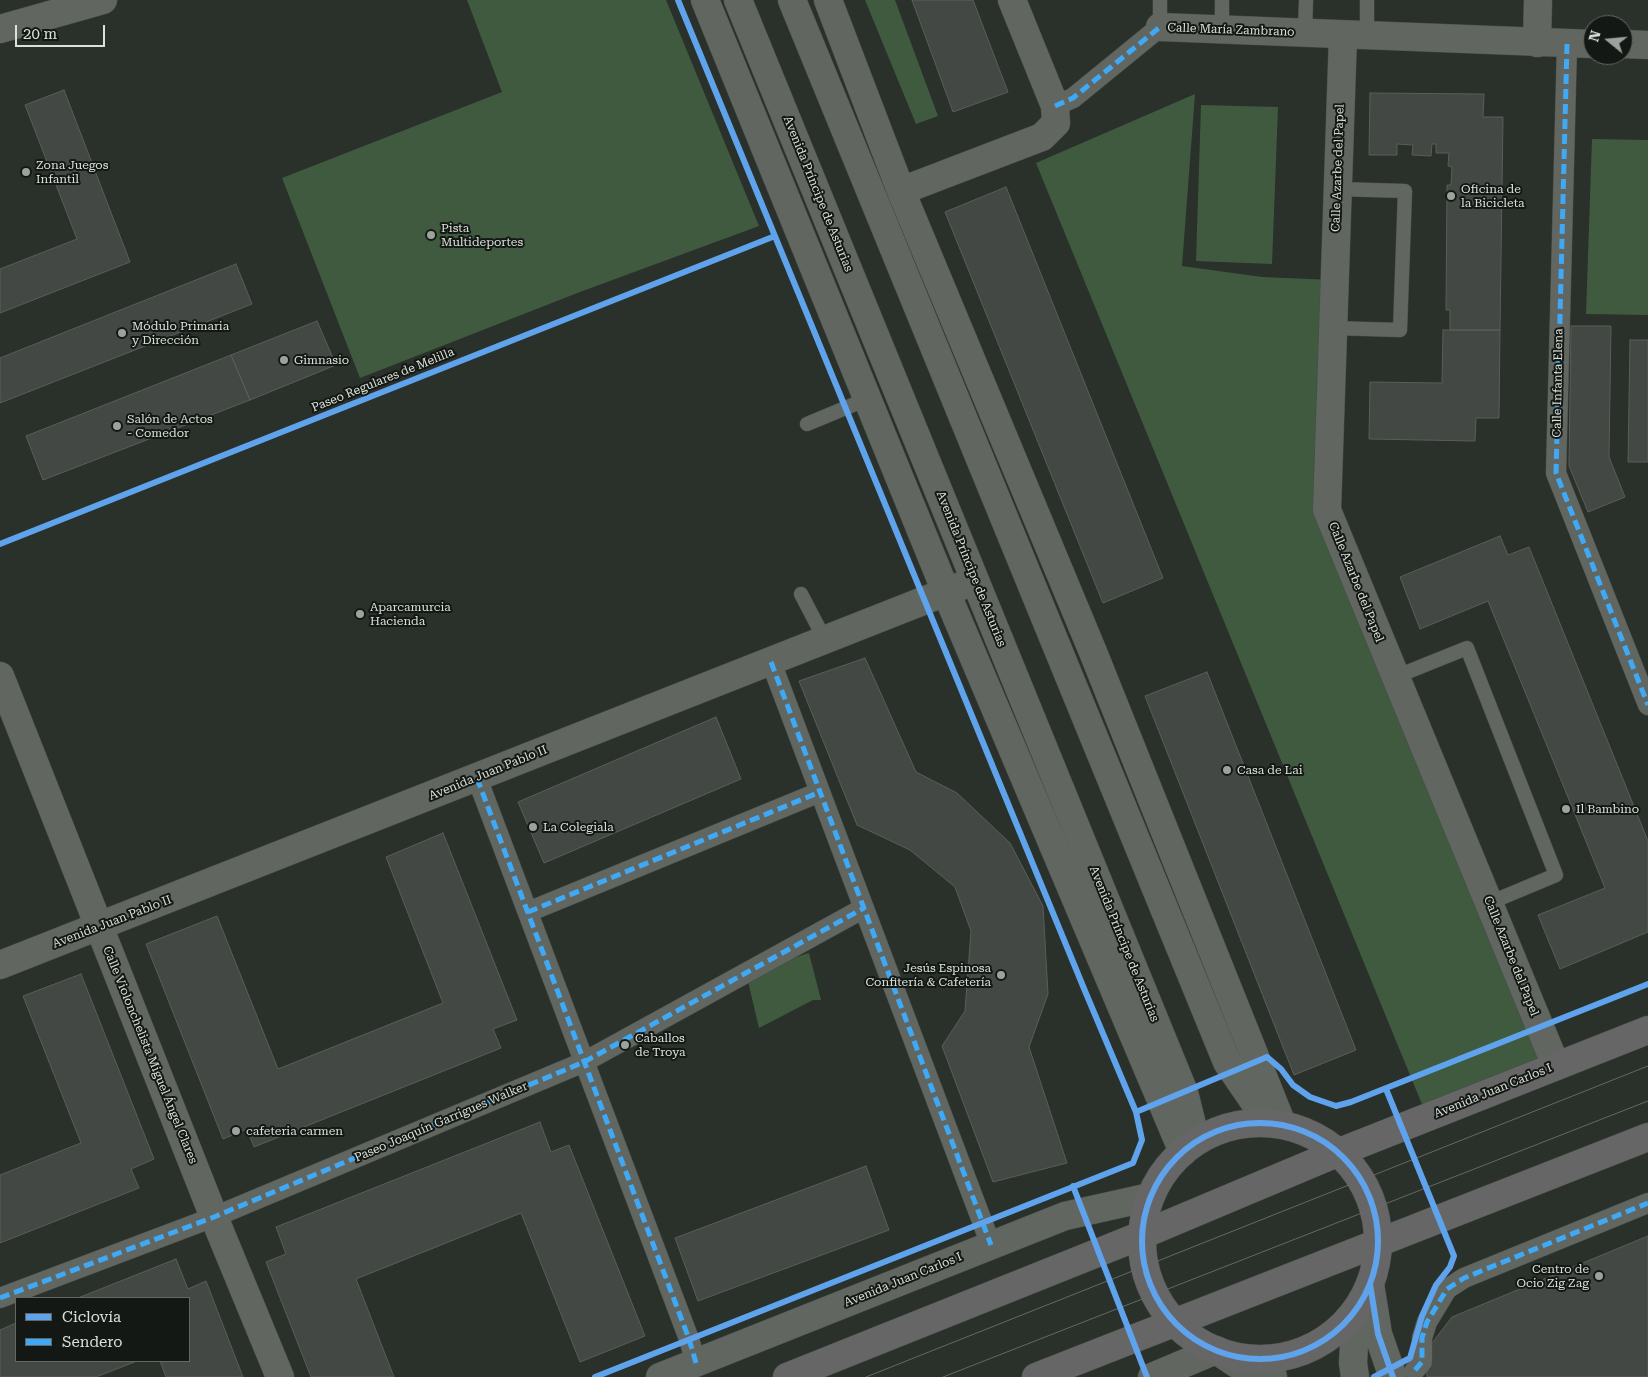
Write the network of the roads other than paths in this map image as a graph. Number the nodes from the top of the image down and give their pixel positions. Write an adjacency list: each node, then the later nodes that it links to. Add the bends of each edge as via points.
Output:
1 (103, 0): 12 (street)
2 (705, 0): 26 (street)
3 (738, 0): 28 (street, Avenida Príncipe de Asturias)
4 (792, 0): 46 (street, via 1227,1062)
5 (828, 0): 24 (street)
6 (1012, 0): 22 (street)
7 (1160, 0): 13 (lane)
8 (1222, 0): 15 (lane)
9 (1306, 0): 16 (lane)
10 (1367, 0): 17 (lane)
11 (1538, 0): 18 (street)
12 (68, 5): 14 (street)
13 (1160, 27): 15 (street, Calle María Zambrano); 22 (street, Calle María Zambrano, via 1073,98)
14 (0, 29)
15 (1222, 29): 16 (street, Calle María Zambrano)
16 (1305, 33): 17 (street, Calle María Zambrano)
17 (1355, 35): 18 (street, Calle María Zambrano); 23 (street, Calle Azarbe del Papel)
18 (1537, 43): 19 (street, Calle María Zambrano)
19 (1580, 44): 35 (street, Calle Infanta Elena, via 1556,473)
20 (1633, 44): 21 (street)
21 (1648, 45)
22 (1055, 106): 24 (street, via 1056,123 1042,137)
23 (1336, 189): 25 (street, Calle Azarbe del Papel); 25 (lane, via 1405,191 1400,330)
24 (901, 191): 46 (street, via 1093,652)
25 (1332, 328): 34 (street, Calle Azarbe del Papel, via 1327,510)
26 (867, 399): 27 (lane); 29 (street)
27 (806, 424)
28 (976, 579): 29 (street, Avenida Juan Pablo II); 48 (street, Avenida Príncipe de Asturias, via 1184,1092)
29 (946, 592): 31 (street, Avenida Juan Pablo II); 48 (street)
30 (801, 594): 31 (lane)
31 (825, 640): 32 (street, Avenida Juan Pablo II)
32 (771, 662): 36 (street, Avenida Juan Pablo II); 37 (street)
33 (0, 676): 41 (street, Calle Violonchelista Miguel Ángel Clares)
34 (1395, 676): 38 (street, Calle Azarbe del Papel); 38 (lane, via 1467,648 1556,875)
35 (1648, 705)
36 (477, 778): 40 (street); 41 (street, Avenida Juan Pablo II)
37 (820, 792): 39 (street); 40 (street)
38 (1489, 902): 45 (street, Calle Azarbe del Papel)
39 (864, 908): 44 (street, Paseo Joaquín Garrigues Walker); 55 (street)
40 (528, 912): 44 (street)
41 (99, 928): 42 (street, Avenida Juan Pablo II); 52 (street, Calle Violonchelista Miguel Ángel Clares)
42 (0, 965)
43 (1648, 1030): 45 (main road, Avenida Juan Carlos I)
44 (584, 1062): 52 (street, Paseo Joaquín Garrigues Walker); 60 (street)
45 (1556, 1066): 49 (main road, Avenida Juan Carlos I)
46 (1275, 1123): 48 (main road, via 1217,1129); 49 (main road, via 1303,1130)
47 (1648, 1137): 54 (main road)
48 (1189, 1147): 50 (main road, via 1170,1163)
49 (1338, 1153): 53 (main road, Avenida Juan Carlos I); 54 (main road, via 1361,1182 1372,1208)
50 (1150, 1198): 53 (main road); 55 (street, Avenida Juan Carlos I, via 1065,1216)
51 (1648, 1203): 61 (street, via 1464,1278 1447,1289 1427,1322 1422,1338 1422,1362)
52 (214, 1217): 57 (street, Paseo Joaquín Garrigues Walker); 62 (street, Calle Violonchelista Miguel Ángel Clares)
53 (1142, 1235): 58 (main road, via 1144,1268 1154,1295); 64 (main road, Avenida Juan Carlos I)
54 (1379, 1241): 56 (main road); 58 (main road)
55 (991, 1245): 60 (street, Avenida Juan Carlos I)
56 (1370, 1284): 59 (main road, via 1352,1315 1319,1345 1280,1358 1237,1357); 61 (street, via 1378,1334); 69 (street, via 1354,1346)
57 (0, 1298)
58 (1175, 1323): 59 (main road); 65 (main road)
59 (1216, 1350): 66 (street); 67 (street); 68 (street)
60 (696, 1363): 63 (street, Avenida Juan Carlos I)
61 (1404, 1374)
62 (280, 1377)
63 (660, 1377)
64 (787, 1377)
65 (1036, 1377)
66 (1152, 1377)
67 (1258, 1377)
68 (1273, 1377)
69 (1355, 1377)

